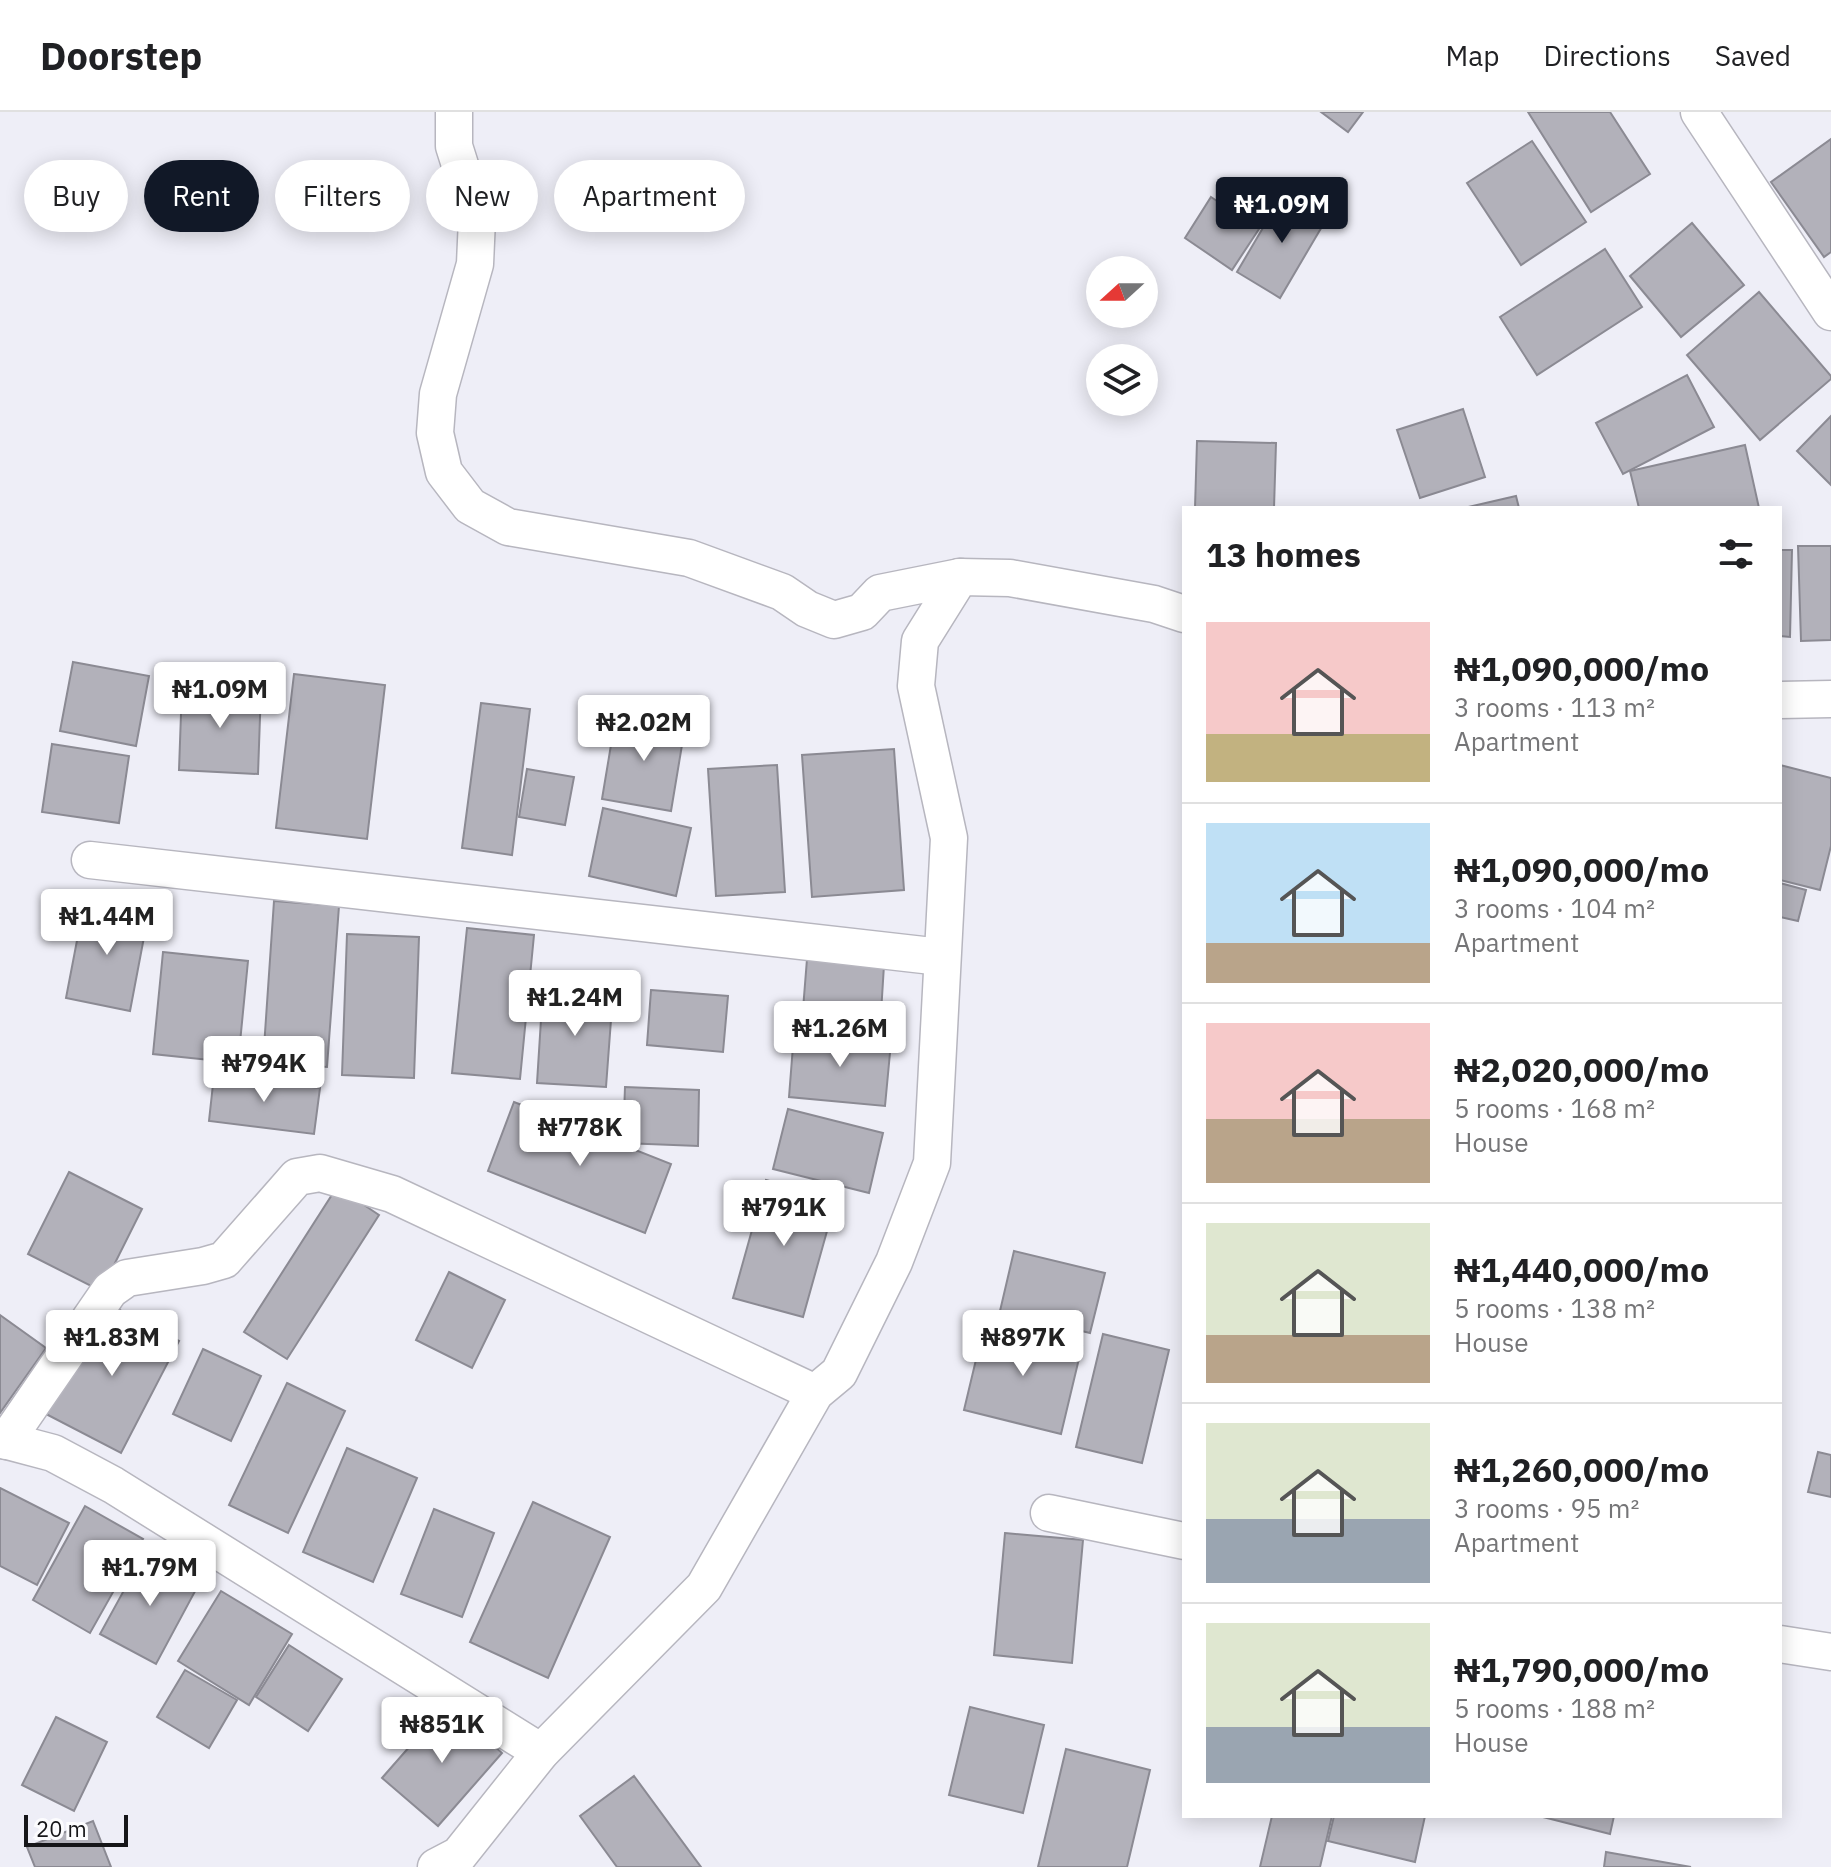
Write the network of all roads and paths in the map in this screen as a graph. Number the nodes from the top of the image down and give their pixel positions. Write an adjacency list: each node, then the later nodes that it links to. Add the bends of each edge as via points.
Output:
1 (454, 112): 4 (street, via 454,146 477,219 475,264 438,394 435,433 444,472 470,506 508,527 689,558 782,592 834,620 862,612 880,593)
2 (1699, 112): 3 (street)
3 (1831, 312)
4 (960, 577): 5 (street, via 1010,578); 9 (street, via 920,641 916,686 949,838)
5 (1182, 613)
6 (1831, 699): 7 (street)
7 (1782, 700)
8 (90, 860): 9 (street)
9 (941, 957): 10 (street, via 932,1163 894,1262 839,1373)
10 (815, 1393): 11 (street, via 392,1194 320,1173 297,1177 224,1260 127,1278 110,1290); 16 (street, via 704,1587)
11 (3, 1440): 16 (street, via 53,1453 113,1485)
12 (1049, 1513): 13 (street)
13 (1182, 1541)
14 (1782, 1644): 15 (street)
15 (1831, 1652)
16 (541, 1752): 17 (street, via 459,1855)
17 (436, 1867)

